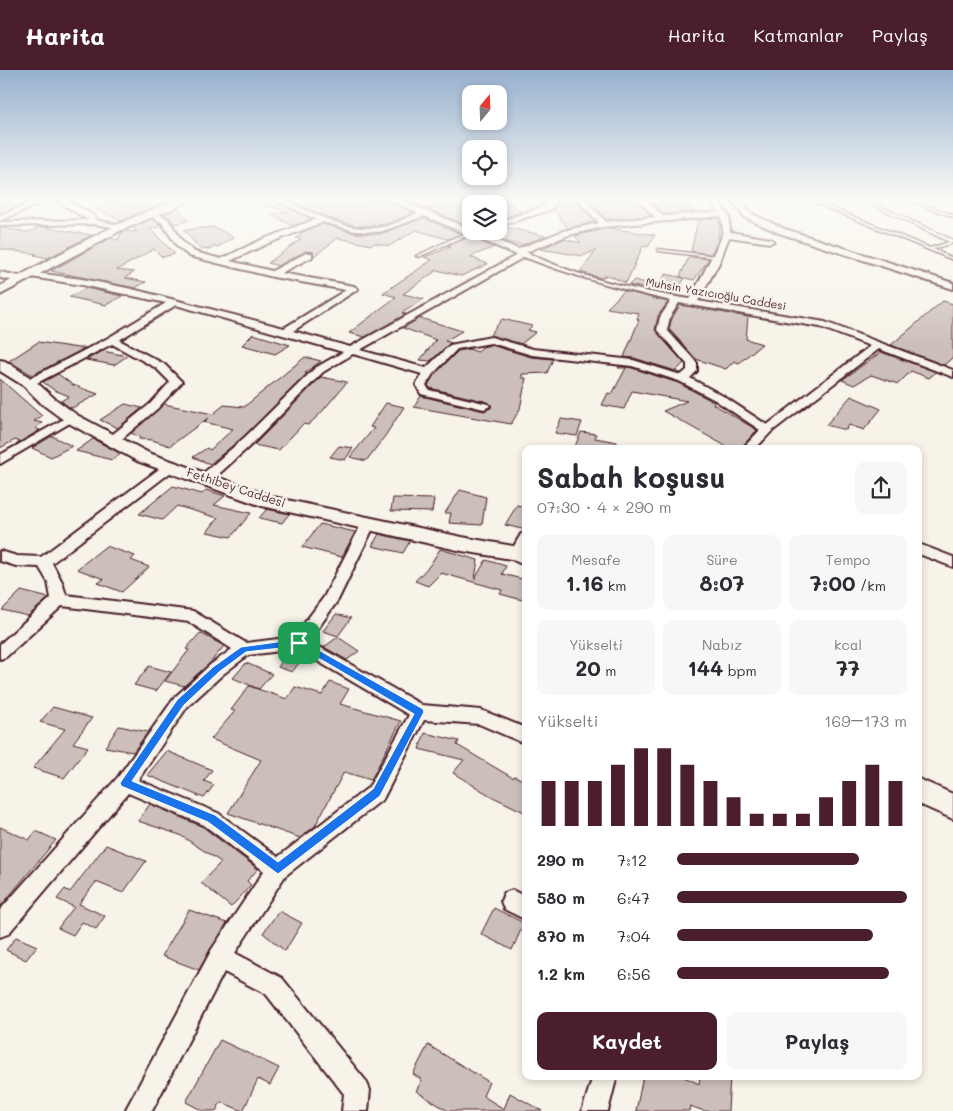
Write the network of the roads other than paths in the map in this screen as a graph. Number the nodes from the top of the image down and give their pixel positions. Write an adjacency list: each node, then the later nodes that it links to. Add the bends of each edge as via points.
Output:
1 (80, 248): 21 (street)
2 (184, 248): 18 (street, via 192,254)
3 (252, 248): 18 (street)
4 (436, 248): 15 (lane)
5 (510, 248): 13 (street, Muhsin Yazıcıoğlu Caddesi)
6 (534, 248): 13 (street)
7 (723, 248): 16 (street)
8 (826, 248): 23 (street)
9 (927, 248): 11 (lane)
10 (935, 248): 11 (lane)
11 (930, 249): 17 (lane)
12 (659, 250): 16 (lane)
13 (522, 253): 24 (street, Muhsin Yazıcıoğlu Caddesi, via 569,272); 30 (street)
14 (309, 255): 19 (street)
15 (418, 256)
16 (716, 257): 26 (street)
17 (953, 259)
18 (224, 261): 19 (street)
19 (272, 274): 27 (street, via 354,289)
20 (0, 275): 21 (street)
21 (27, 277): 22 (street); 25 (street, via 84,281)
22 (0, 290)
23 (952, 292)
24 (677, 300): 26 (street, Muhsin Yazıcıoğlu Caddesi); 34 (street, via 665,317 662,330 692,363 692,371)
25 (174, 302): 27 (street); 28 (street)
26 (693, 302): 29 (street, Muhsin Yazıcıoğlu Caddesi, via 822,324)
27 (286, 332): 30 (street)
28 (112, 340): 35 (street); 39 (street, via 160,366 177,382)
29 (878, 345): 33 (street, Muhsin Yazıcıoğlu Caddesi); 38 (street)
30 (352, 351): 32 (street); 43 (street, via 319,370)
31 (0, 364): 35 (street, Fethibey Caddesi)
32 (428, 372): 34 (street, via 454,347 491,340 532,352 633,363); 36 (street, via 421,385 425,392)
33 (953, 374)
34 (683, 379): 38 (street)
35 (30, 383): 37 (street, Fethibey Caddesi)
36 (484, 406)
37 (71, 418): 39 (street, Fethibey Caddesi); 41 (street)
38 (767, 430): 40 (street)
39 (112, 441): 42 (street, Fethibey Caddesi, via 143,457)
40 (752, 445)
41 (0, 460)
42 (171, 466): 43 (street, Fethibey Caddesi); 48 (street)
43 (205, 479): 44 (street, Fethibey Caddesi, via 269,502)
44 (368, 524): 47 (street, Fethibey Caddesi); 51 (street, via 330,600)
45 (922, 550): 49 (street)
46 (0, 556): 48 (street, via 16,561)
47 (521, 556)
48 (44, 562): 50 (street, via 55,582)
49 (953, 562)
50 (59, 600): 52 (street, via 193,617); 53 (street)
51 (299, 643): 52 (street); 54 (street)
52 (244, 649): 56 (street, via 181,702)
53 (0, 653)
54 (419, 712): 55 (street, via 482,717); 59 (street, via 376,792)
55 (522, 734)
56 (125, 783): 59 (street, via 212,819); 60 (street)
57 (922, 792): 58 (street)
58 (953, 807)
59 (278, 869): 61 (street)
60 (0, 926)
61 (220, 957): 63 (street); 64 (street, via 274,986 357,1090)
62 (604, 1080): 65 (street)
63 (138, 1111)
64 (355, 1111)
65 (594, 1111)

